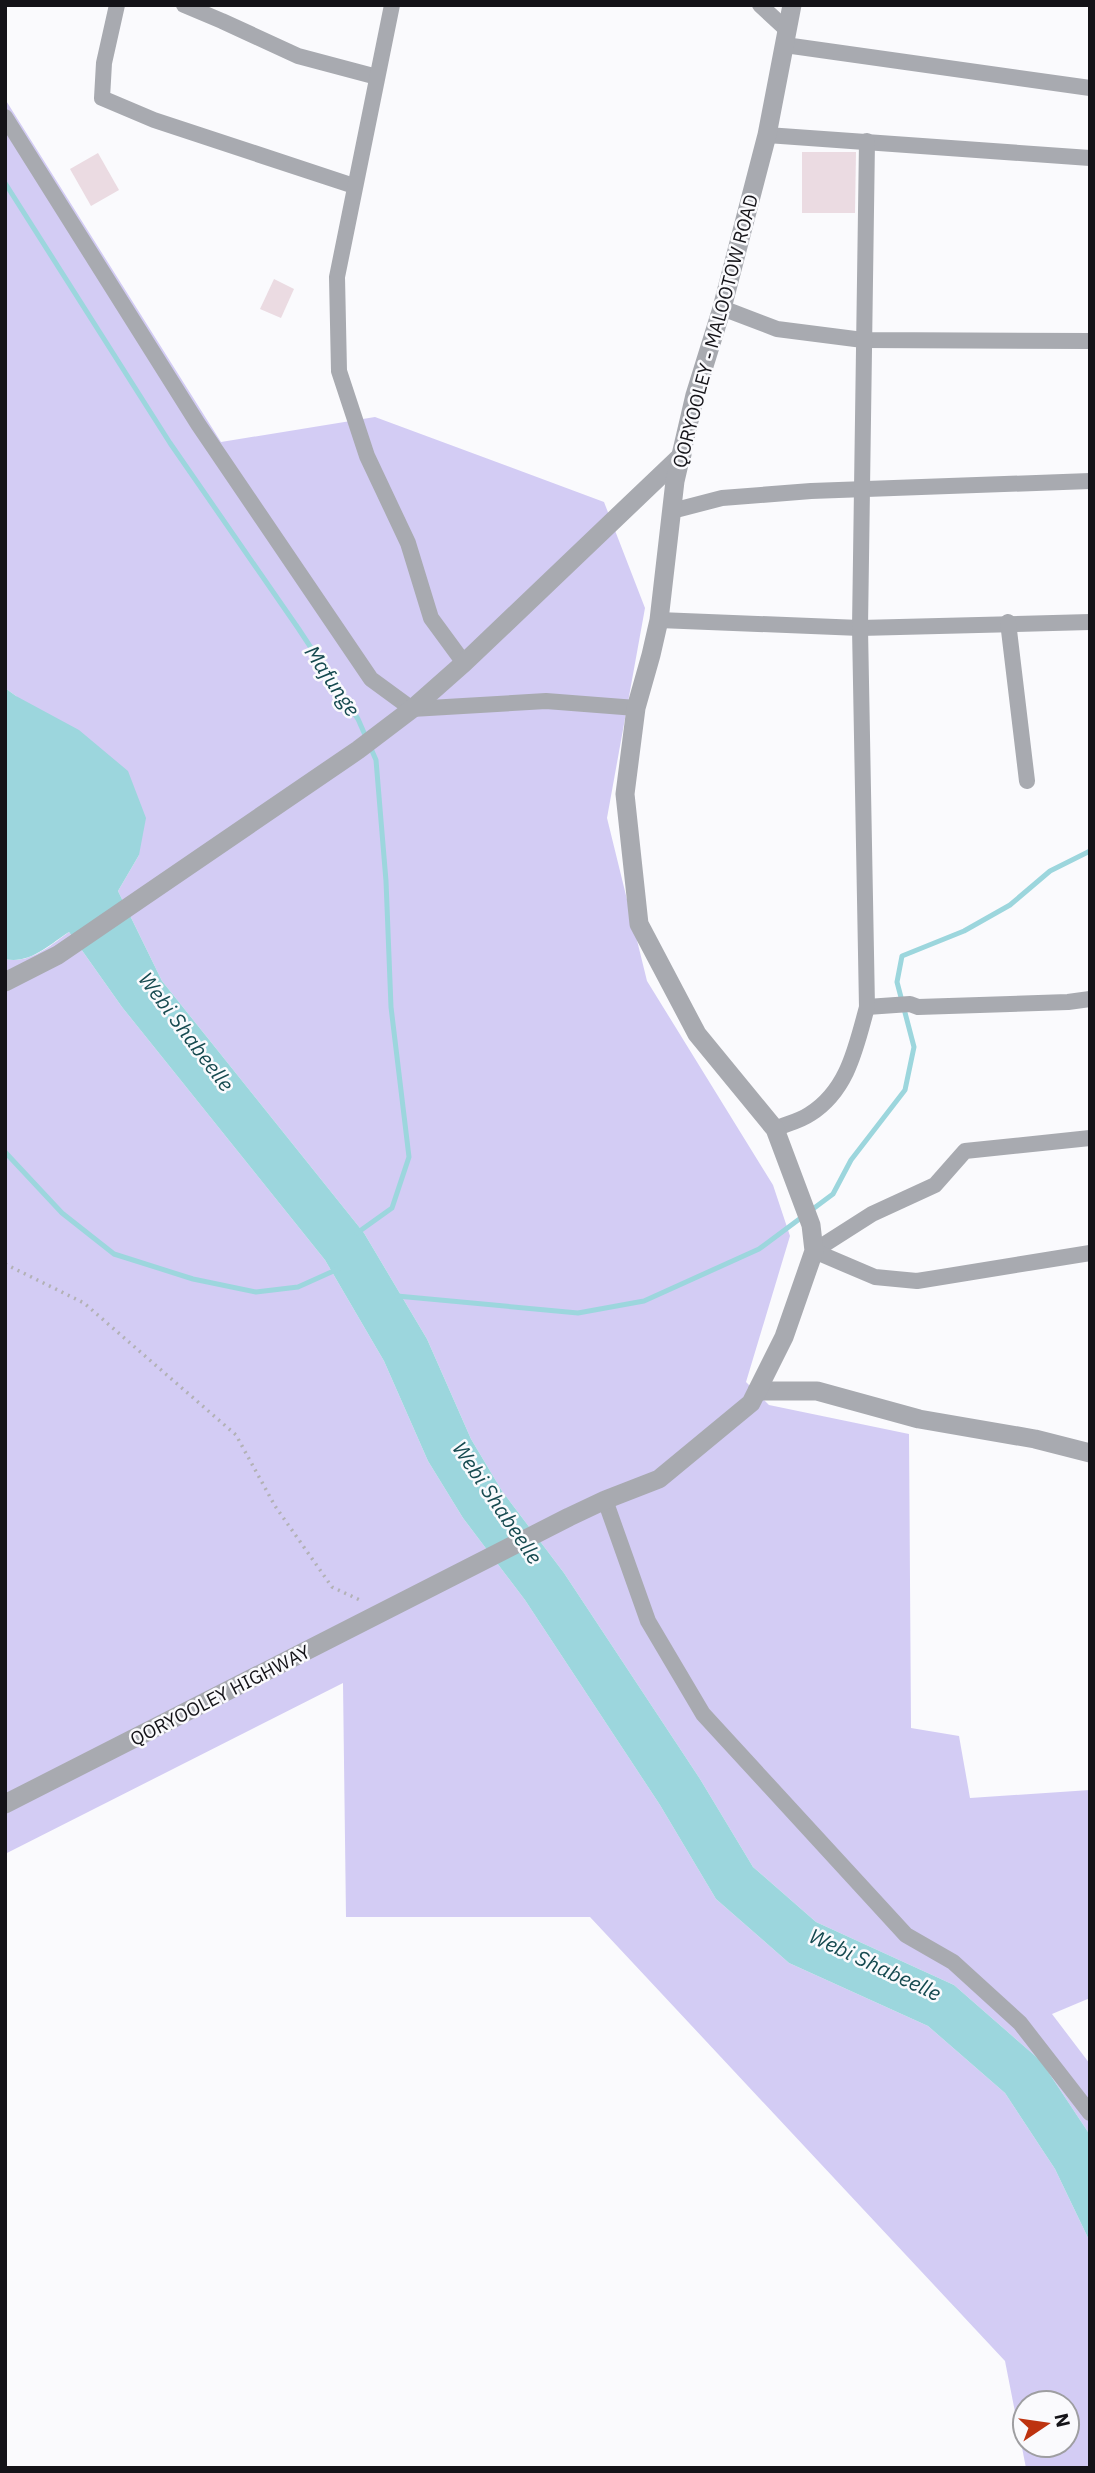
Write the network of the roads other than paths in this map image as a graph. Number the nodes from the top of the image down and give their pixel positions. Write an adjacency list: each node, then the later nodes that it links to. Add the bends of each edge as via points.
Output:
1 (117, 5): 13 (street, via 104,63 103,98 154,120)
2 (184, 5): 7 (street, via 298,57)
3 (392, 5): 7 (street)
4 (760, 5): 6 (street)
5 (792, 5): 6 (street, QORYOOLEY - MALOOTOW ROAD)
6 (786, 37): 8 (street); 10 (street, QORYOOLEY - MALOOTOW ROAD)
7 (377, 77): 13 (street)
8 (1090, 88)
9 (5, 117): 27 (street, via 198,424 371,679)
10 (767, 135): 11 (street); 14 (street, QORYOOLEY - MALOOTOW ROAD)
11 (867, 141): 12 (street); 15 (street)
12 (1090, 158)
13 (354, 186): 25 (street, via 337,276 340,371 366,456 408,543 431,618)
14 (722, 308): 15 (street, via 776,329); 17 (street, QORYOOLEY - MALOOTOW ROAD, via 695,395)
15 (863, 340): 16 (street); 19 (street)
16 (1090, 341)
17 (683, 454): 20 (street, QORYOOLEY - MALOOTOW ROAD); 25 (street)
18 (1090, 481): 19 (street)
19 (862, 488): 20 (street, via 722,498); 24 (street)
20 (672, 511): 21 (street, QORYOOLEY - MALOOTOW ROAD)
21 (659, 620): 24 (street); 26 (street, QORYOOLEY - MALOOTOW ROAD)
22 (1008, 622): 23 (street); 24 (street); 28 (street)
23 (1090, 622)
24 (860, 628): 31 (street)
25 (464, 663): 27 (street)
26 (636, 708): 27 (street, via 546,701); 32 (street, QORYOOLEY - MALOOTOW ROAD, via 625,794 639,924 697,1034)
27 (412, 709): 29 (street, via 58,955)
28 (1027, 782)
29 (5, 982)
30 (1090, 999): 31 (street)
31 (867, 1007): 32 (street, via 840,1086 810,1114)
32 (775, 1129): 34 (street, QORYOOLEY - MALOOTOW ROAD, via 801,1196)
33 (1090, 1138): 34 (street, via 965,1151 935,1185 872,1214)
34 (814, 1251): 35 (street, via 875,1277 917,1281); 36 (street, via 784,1337)
35 (1090, 1253)
36 (757, 1391): 37 (street, via 817,1391 919,1419); 38 (street, via 751,1403 659,1479)
37 (1090, 1453)
38 (605, 1500): 39 (street, QORYOOLEY HIGHWAY); 40 (street, via 648,1621 703,1714 906,1935 953,1962 1020,2023)
39 (5, 1804)
40 (1090, 2113)

